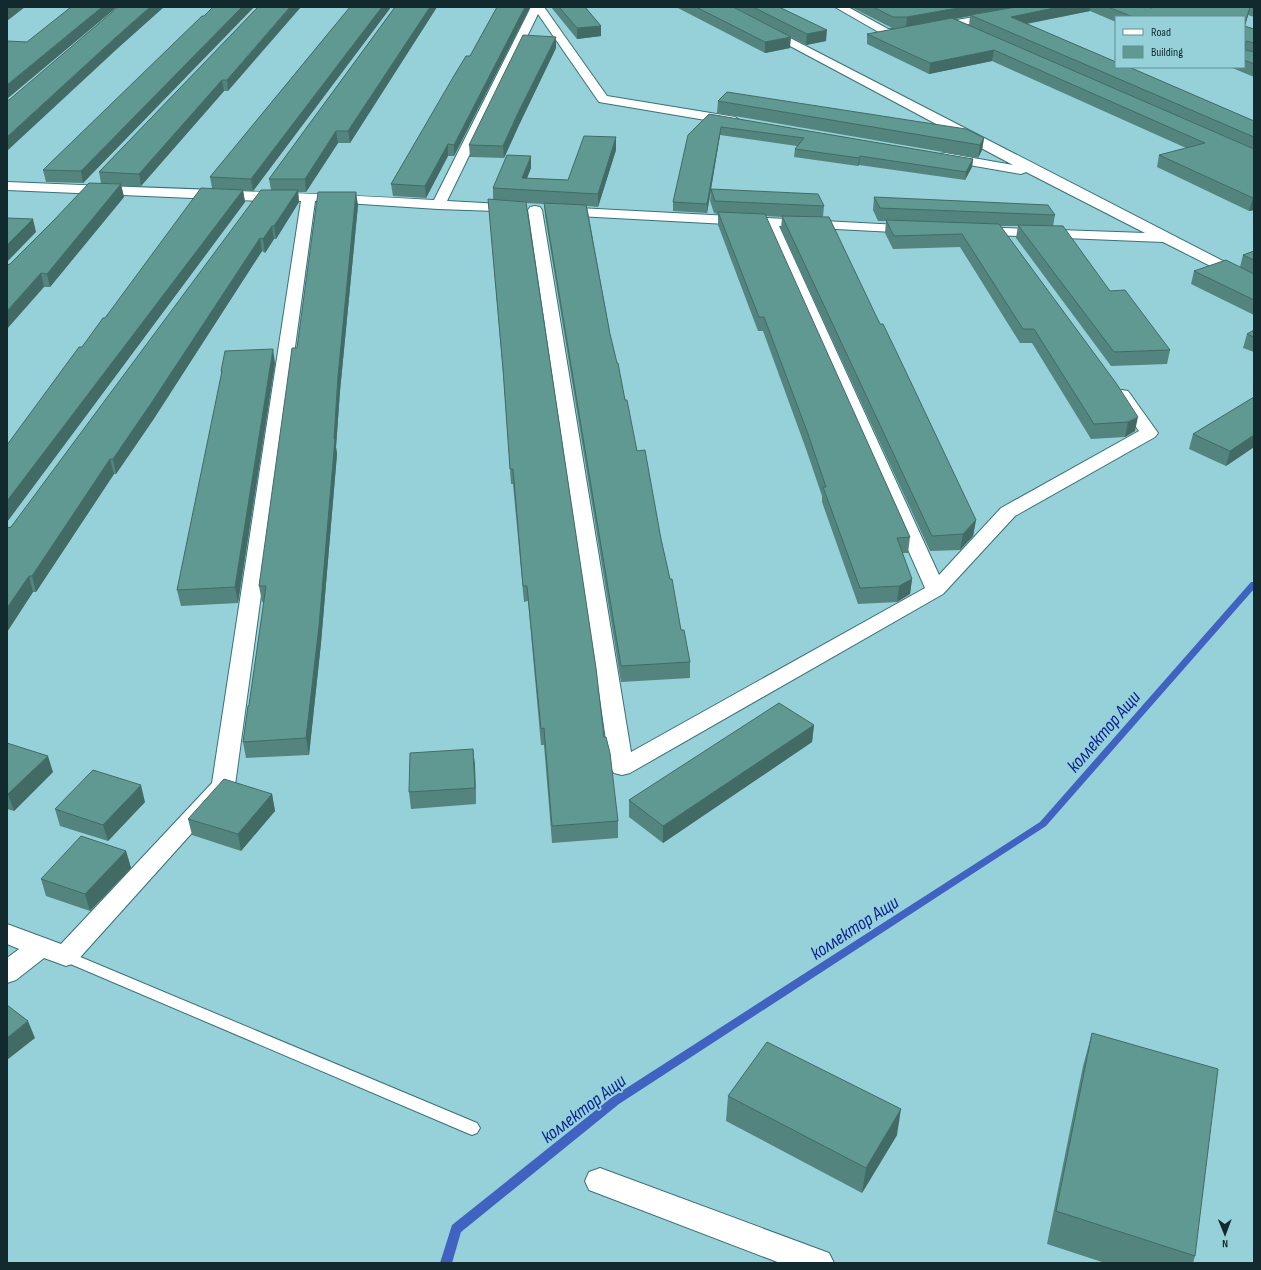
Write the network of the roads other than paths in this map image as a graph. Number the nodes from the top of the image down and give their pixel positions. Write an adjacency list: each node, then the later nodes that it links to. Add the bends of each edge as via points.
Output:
1 (538, 7): 7 (street, via 604,99); 17 (street)
2 (722, 7): 9 (street)
3 (840, 7): 5 (street, via 886,32 906,32)
4 (1049, 7): 5 (street)
5 (952, 24): 6 (street)
6 (973, 34)
7 (743, 123)
8 (930, 155): 9 (street)
9 (1039, 173): 24 (street)
10 (97, 179): 13 (street)
11 (268, 184): 14 (street)
12 (7, 186): 13 (street)
13 (86, 190): 14 (street); 16 (street)
14 (259, 197): 15 (street); 18 (street)
15 (309, 197): 17 (street); 31 (street, via 223,785)
16 (75, 201)
17 (438, 205): 19 (street)
18 (249, 210)
19 (535, 210): 20 (street); 28 (street, via 622,767)
20 (770, 222): 21 (street); 28 (street)
21 (925, 229)
22 (964, 231): 23 (street)
23 (1003, 233): 24 (street); 25 (street)
24 (1165, 238): 26 (street)
25 (1017, 252)
26 (1254, 283)
27 (1112, 381): 28 (street, via 1149,433 1008,512)
28 (936, 590)
29 (7, 934): 30 (street)
30 (41, 946): 31 (street); 32 (street)
31 (66, 956): 33 (lane)
32 (7, 973)
33 (472, 1128)
34 (600, 1181): 35 (street)
35 (818, 1263)

